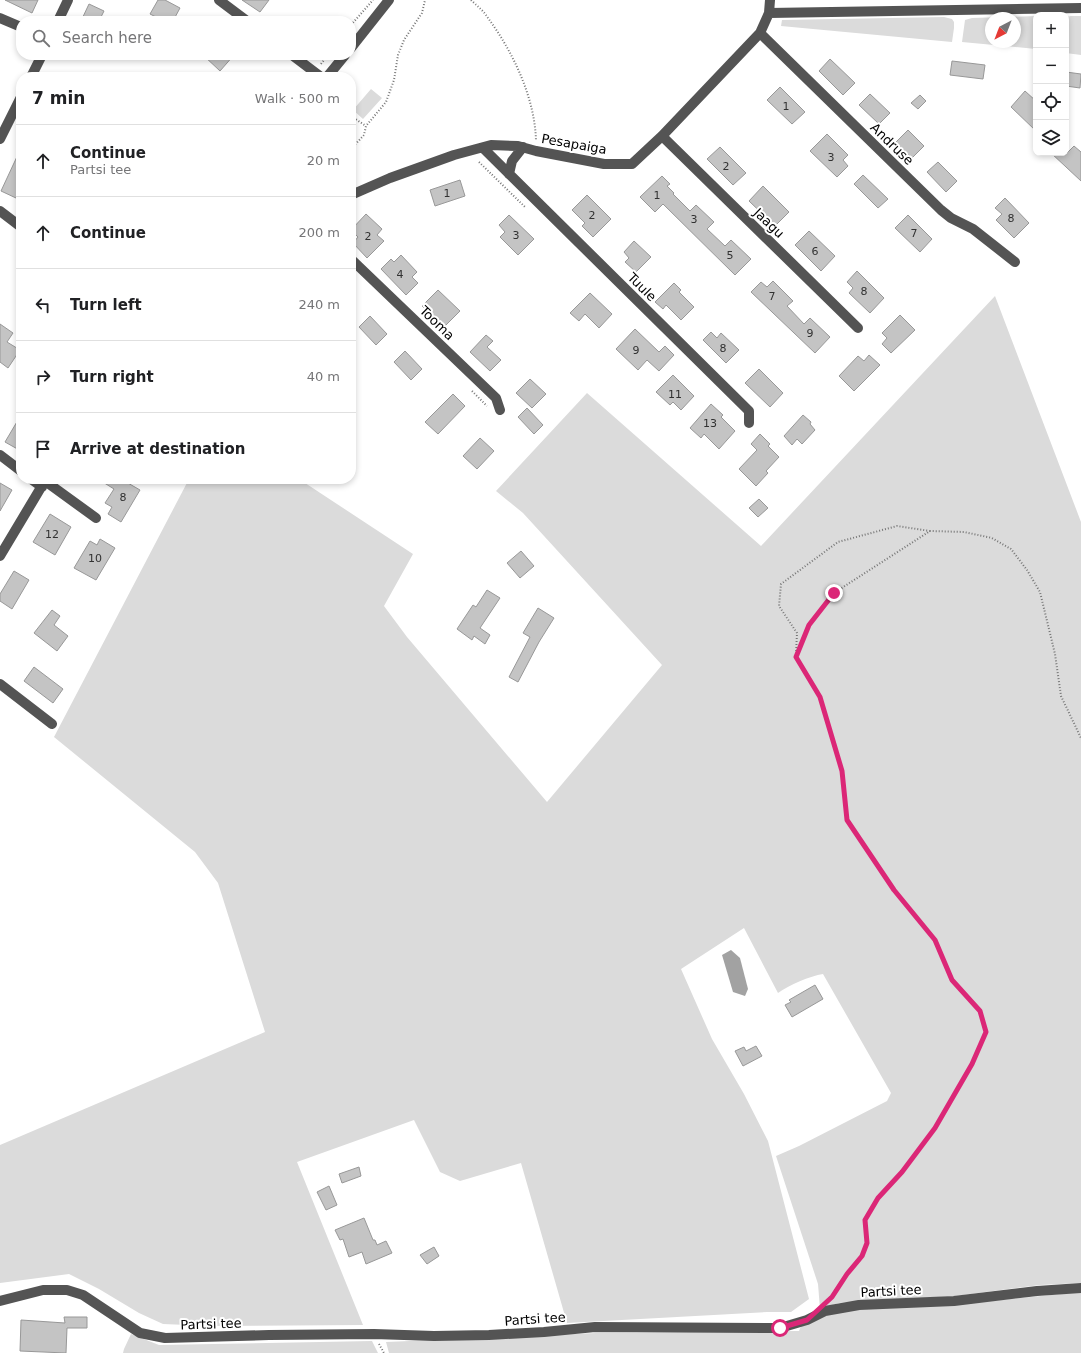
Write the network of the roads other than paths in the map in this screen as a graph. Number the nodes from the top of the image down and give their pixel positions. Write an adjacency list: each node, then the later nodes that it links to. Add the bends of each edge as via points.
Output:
1 (68, 0): 7 (street)
2 (219, 0): 8 (street)
3 (389, 0): 12 (street)
4 (770, 0): 6 (street, Pesapaiga)
5 (1081, 8): 6 (street)
6 (769, 13): 11 (street, Pesapaiga)
7 (60, 16)
8 (240, 16)
9 (0, 18): 10 (street)
10 (16, 25)
11 (760, 33): 20 (street, Pesapaiga); 28 (street, Andruse, via 941,210 972,229)
12 (356, 42)
13 (40, 60): 16 (street)
14 (299, 60): 17 (street)
15 (341, 60): 18 (street)
16 (34, 72)
17 (314, 72)
18 (331, 72)
19 (16, 106): 21 (street)
20 (662, 136): 22 (street, Pesapaiga, via 632,164 604,164); 30 (street, Jaagu)
21 (0, 139)
22 (523, 147): 23 (street, Pesapaiga, via 492,145); 24 (street, via 512,161)
23 (483, 148): 24 (street, Tuule); 25 (street, Pesapaiga, via 454,155)
24 (509, 174): 32 (street, Tuule, via 749,411)
25 (356, 193)
26 (0, 211): 27 (street)
27 (16, 223)
28 (1015, 262)
29 (356, 264): 31 (street, Tooma, via 496,398)
30 (858, 328)
31 (500, 410)
32 (749, 423)
33 (0, 455): 34 (street)
34 (16, 467)
35 (43, 484): 38 (street)
36 (47, 484): 37 (street)
37 (96, 518)
38 (0, 556)
39 (0, 684): 40 (street)
40 (52, 724)
41 (1081, 1288): 42 (street, Partsi tee, via 954,1301 825,1310 807,1320 780,1328 595,1327 544,1332 434,1336 374,1334 165,1338 140,1333 83,1295 67,1290 43,1290)
42 (0, 1301)

